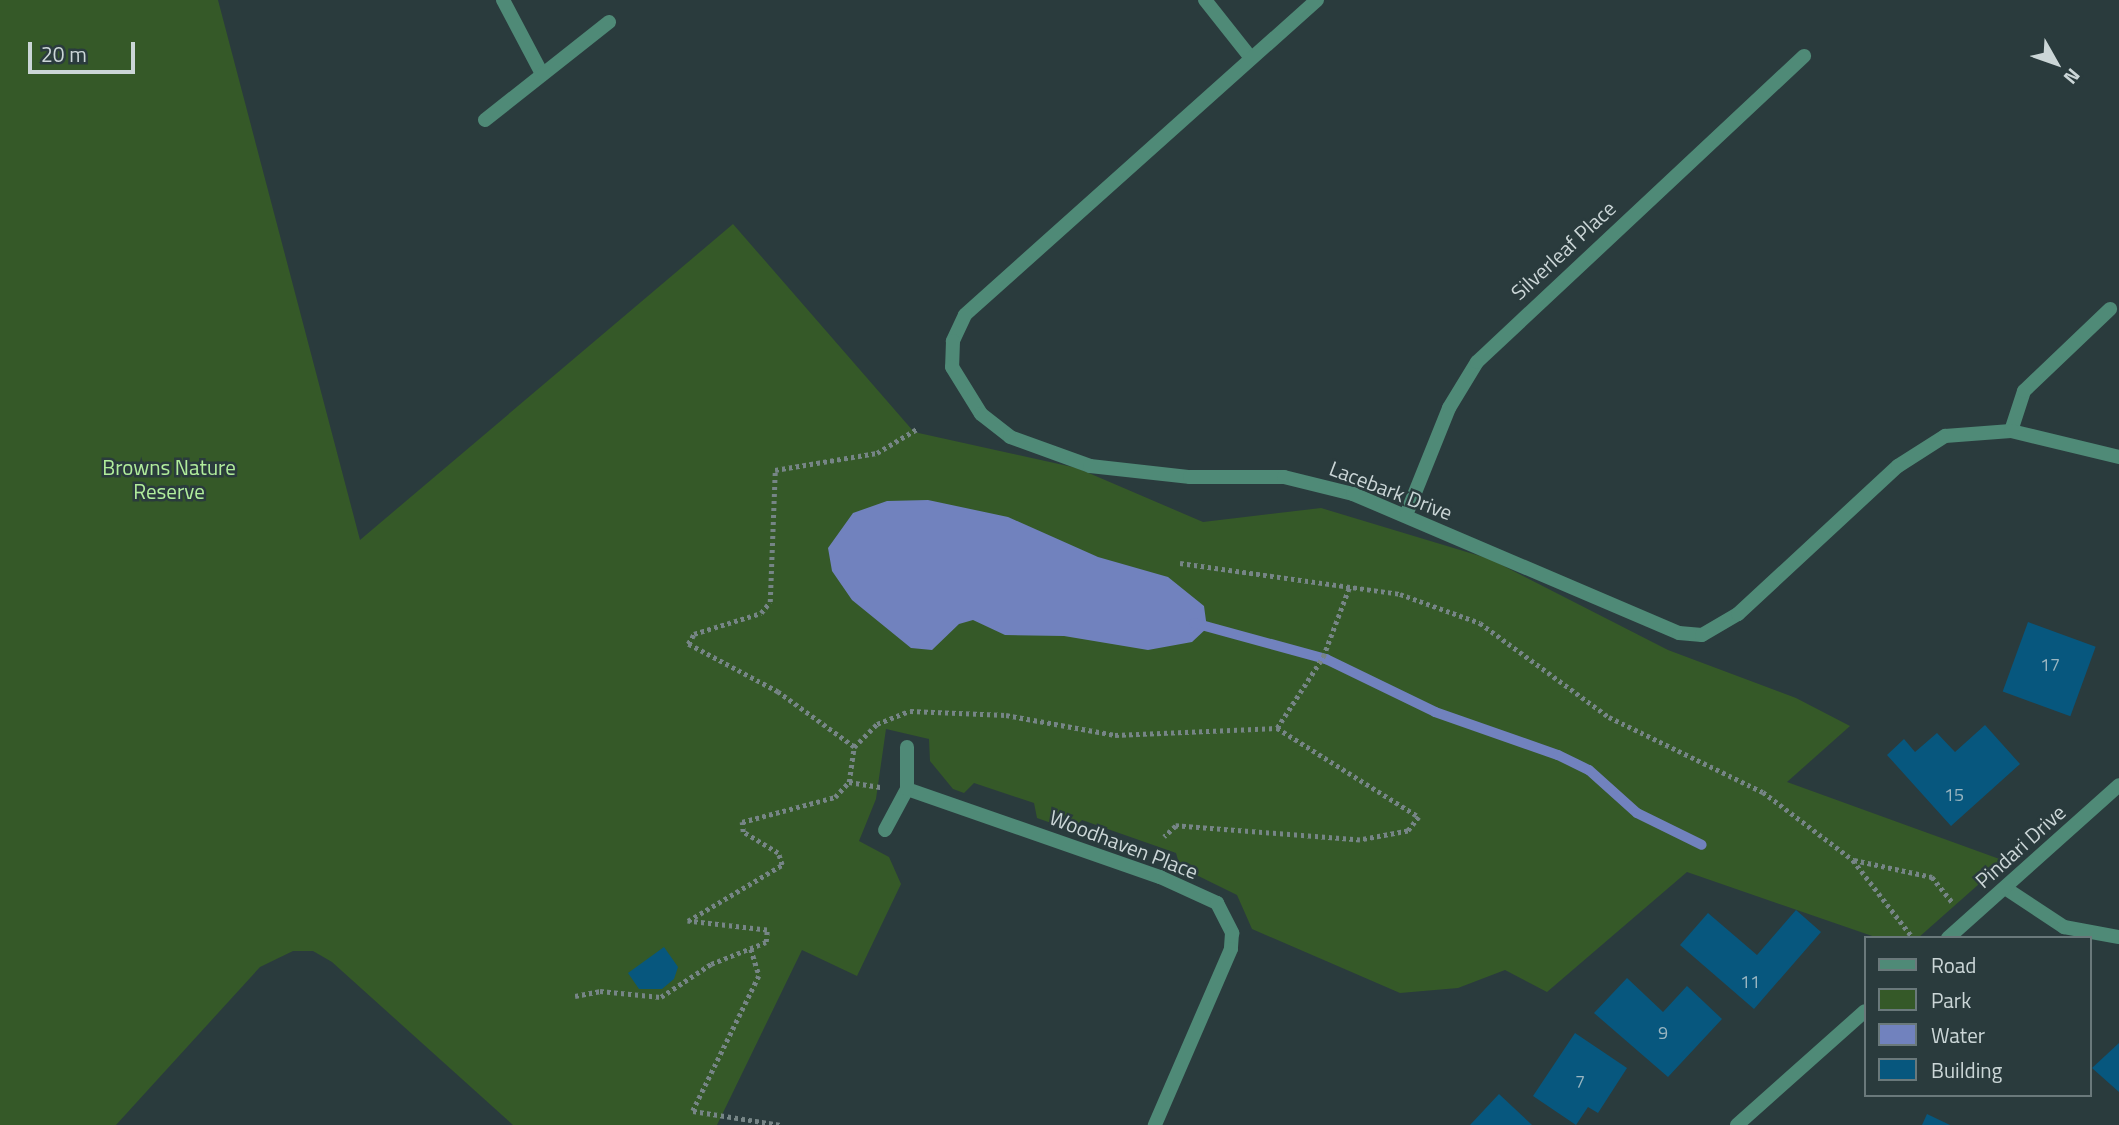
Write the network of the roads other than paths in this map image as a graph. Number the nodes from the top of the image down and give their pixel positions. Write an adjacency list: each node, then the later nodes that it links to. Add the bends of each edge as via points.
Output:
1 (503, 0): 7 (street)
2 (1205, 0): 6 (street)
3 (1317, 0): 6 (street, Lacebark Drive)
4 (609, 22): 7 (street)
5 (1804, 56): 12 (street, Silverleaf Place, via 1477,362 1449,408)
6 (1251, 58): 12 (street, Lacebark Drive, via 986,292 965,315 953,341 952,367 981,414 1045,452 1143,475 1284,477)
7 (542, 74): 8 (street)
8 (485, 120)
9 (2110, 309): 10 (street, via 2024,391)
10 (2011, 431): 11 (street, Lacebark Drive); 12 (street, Lacebark Drive, via 1964,429 1923,446 1738,614 1702,635 1679,633)
11 (2119, 457)
12 (1406, 515)
13 (906, 747): 15 (street)
14 (2119, 785): 17 (street, Pindari Drive)
15 (907, 789): 16 (street); 21 (street, Woodhaven Place, via 1160,877 1217,903 1232,933 1231,949)
16 (886, 830)
17 (2005, 888): 18 (street, Pindari Drive); 19 (street, via 2064,927)
18 (1950, 936)
19 (2119, 937)
20 (1864, 1012): 22 (street)
21 (1155, 1125)
22 (1737, 1125)

